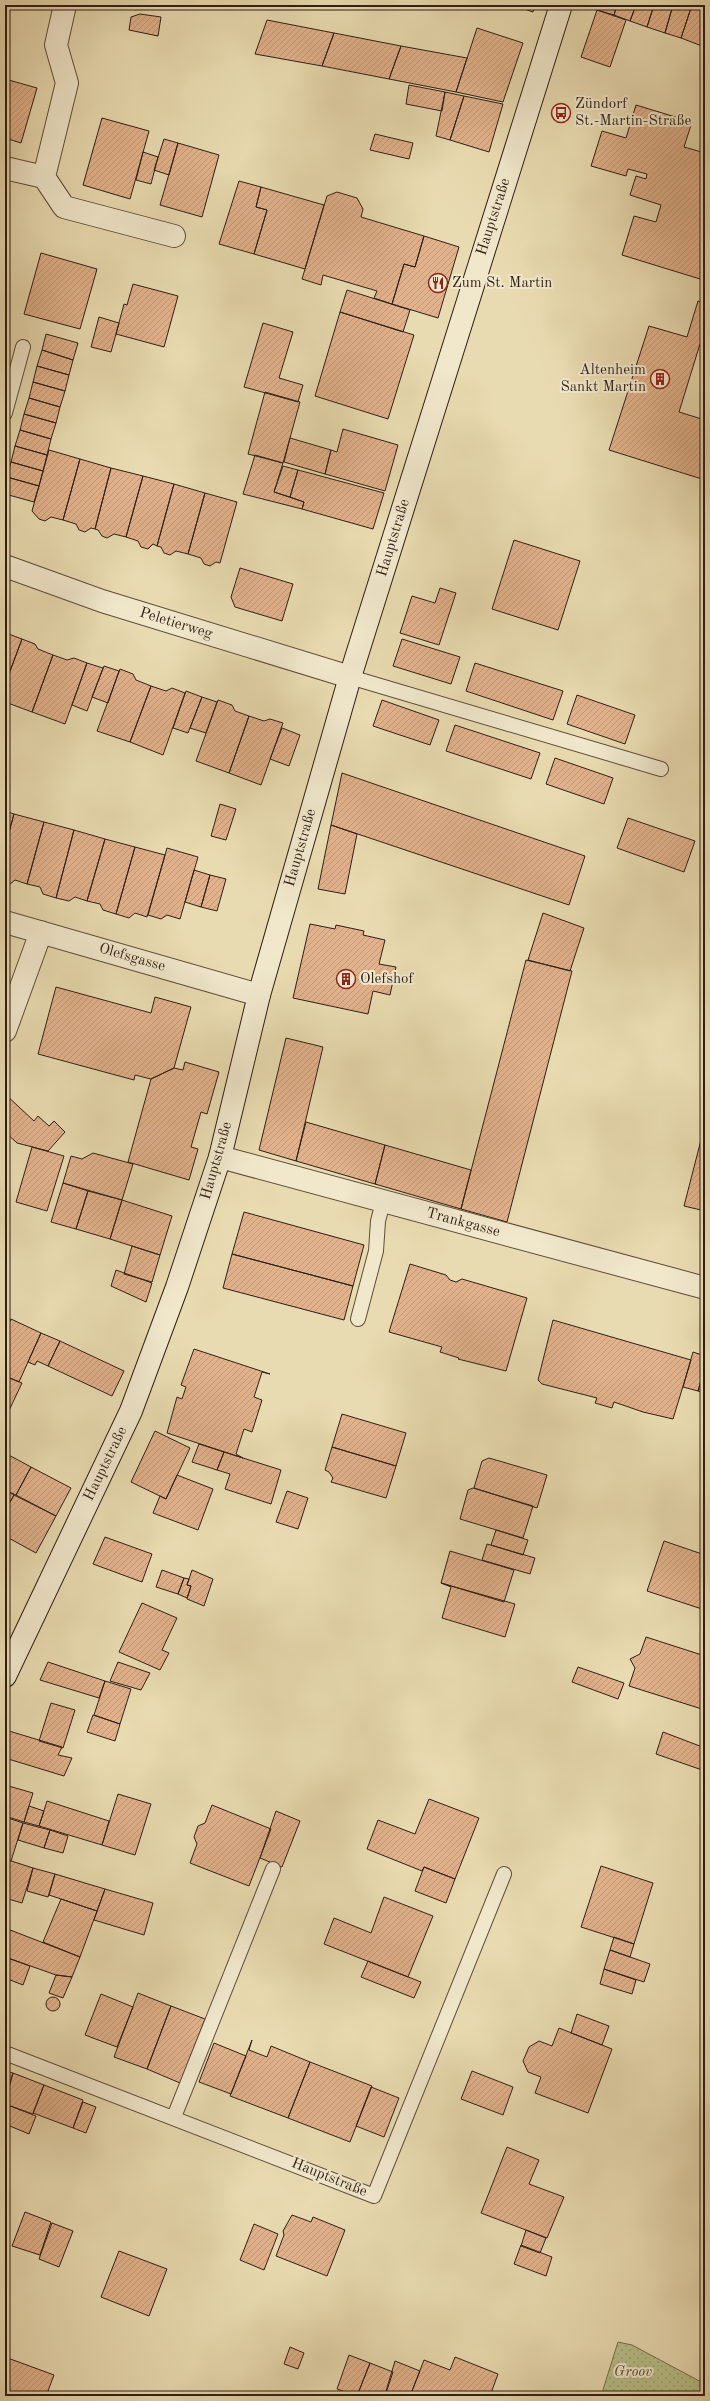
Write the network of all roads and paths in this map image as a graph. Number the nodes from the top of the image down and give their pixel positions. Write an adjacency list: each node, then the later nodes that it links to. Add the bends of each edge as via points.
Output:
1 (65, 5): 4 (main road, via 56,45 67,83)
2 (561, 5): 9 (main road, Hauptstraße)
3 (5, 168): 4 (main road)
4 (44, 177): 5 (main road, via 64,207)
5 (174, 236)
6 (23, 348): 7 (lane)
7 (5, 413)
8 (5, 566): 9 (main road, Peletierweg, via 102,601)
9 (350, 677): 10 (lane); 13 (main road, Hauptstraße)
10 (661, 768)
11 (5, 922): 12 (main road, Olefsgasse)
12 (41, 932): 13 (main road, Olefsgasse); 14 (main road)
13 (259, 995): 15 (main road, Hauptstraße)
14 (5, 1030)
15 (220, 1157): 16 (main road, Trankgasse); 19 (main road, Hauptstraße, via 177,1287 131,1411 26,1627)
16 (383, 1202): 17 (main road, Trankgasse); 18 (lane, via 378,1220 376,1251)
17 (705, 1288)
18 (358, 1319)
19 (5, 1676)
20 (273, 1869): 23 (lane)
21 (504, 1874): 23 (lane, Hauptstraße, via 374,2196)
22 (5, 2053): 23 (lane, Hauptstraße)
23 (174, 2117)

